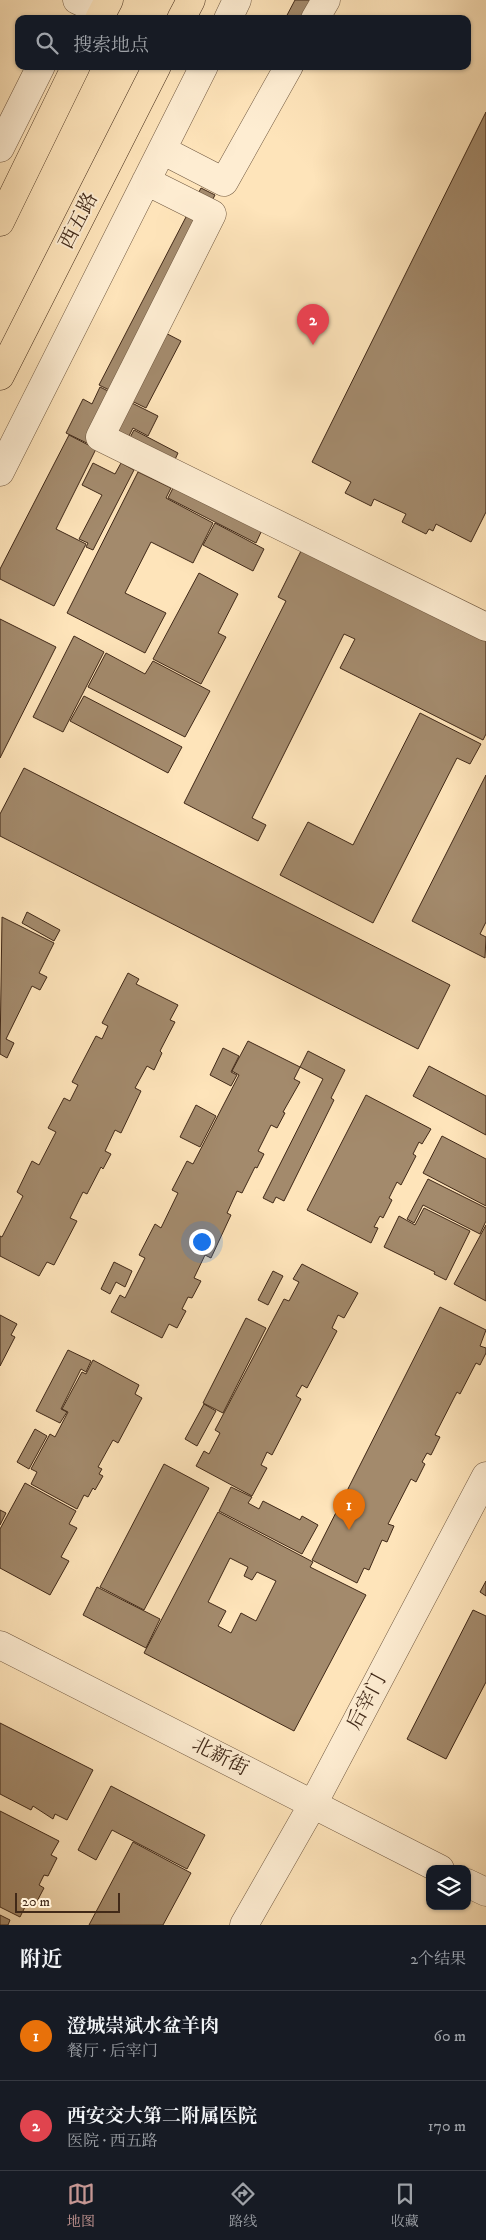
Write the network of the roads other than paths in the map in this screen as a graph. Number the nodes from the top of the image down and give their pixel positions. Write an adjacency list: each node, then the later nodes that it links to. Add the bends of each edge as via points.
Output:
1 (76, 0): 5 (street); 6 (street)
2 (191, 0): 7 (main road)
3 (237, 0): 8 (street)
4 (326, 0): 9 (street)
5 (104, 10)
6 (67, 15)
7 (183, 15)
8 (230, 15)
9 (317, 15)
10 (39, 70): 15 (street)
11 (74, 70): 18 (main road)
12 (155, 70): 19 (main road, 西五路)
13 (202, 70): 16 (street)
14 (287, 70): 16 (street, via 224,182)
15 (0, 148)
16 (162, 150): 17 (street)
17 (146, 181): 20 (street); 21 (street, via 212,214 100,437)
18 (0, 222)
19 (0, 376)
20 (0, 472)
21 (486, 627)
22 (486, 1476): 24 (street, 后宰门)
23 (0, 1645): 24 (street, 北新街)
24 (313, 1804): 25 (street, 北新街); 28 (street, 后宰门)
25 (432, 1865)
26 (471, 1885): 27 (street)
27 (486, 1892)
28 (244, 1925)

